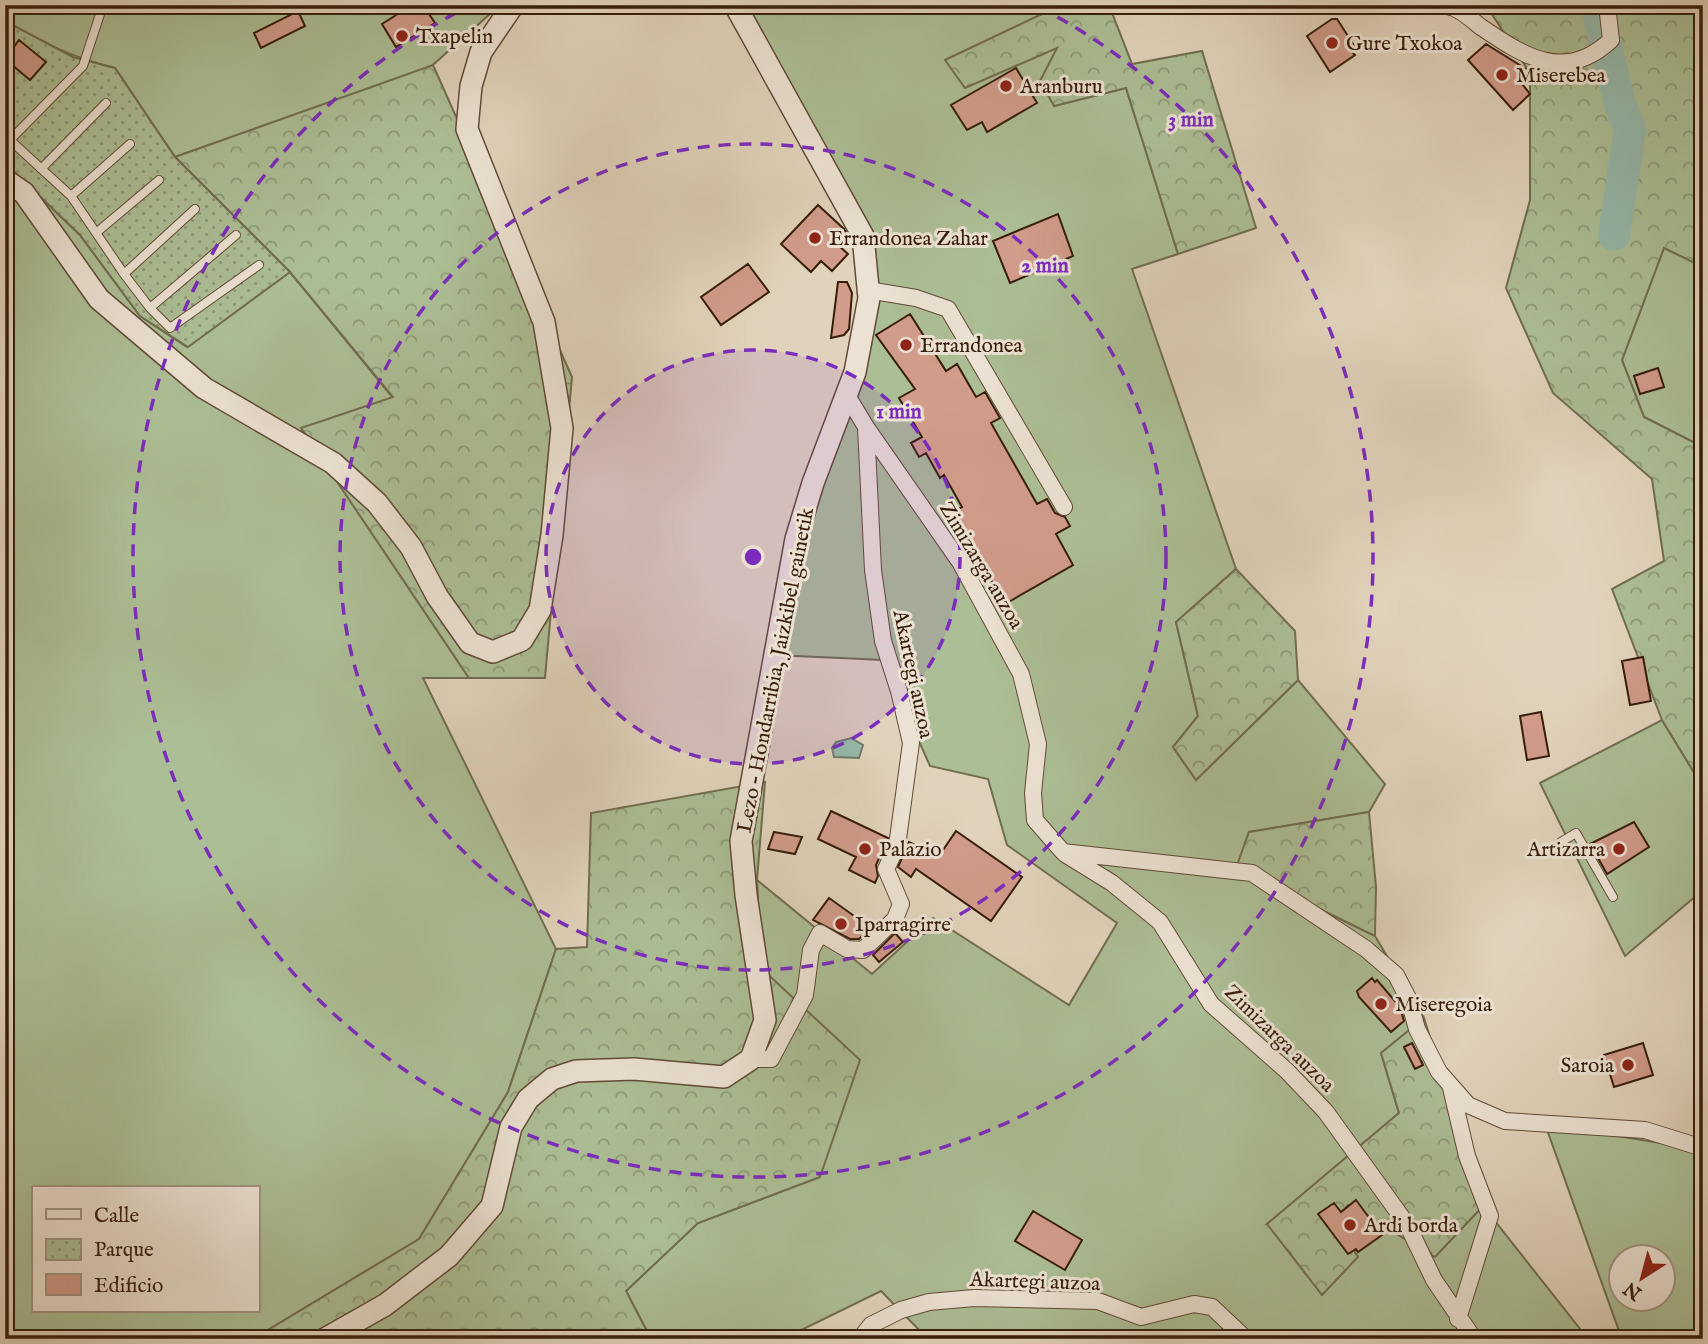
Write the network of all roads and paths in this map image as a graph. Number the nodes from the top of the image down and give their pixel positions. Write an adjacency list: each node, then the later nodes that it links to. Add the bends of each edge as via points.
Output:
1 (103, 5): 7 (lane, via 83,66)
2 (513, 5): 10 (street, via 481,52 471,86 467,129 544,322 562,428 540,610 522,640 493,652 470,643 437,596 411,547 377,503 333,463 204,388 99,299 24,193)
3 (735, 5): 18 (street, Lezo – Hondarribia, Jaizkibel gainetik, via 863,236)
4 (1406, 5): 5 (street, via 1453,8 1521,52 1564,64 1584,60 1611,40)
5 (1607, 5)
6 (106, 103): 9 (lane)
7 (8, 138): 9 (lane)
8 (130, 144): 12 (lane)
9 (41, 169): 12 (lane)
10 (5, 180)
11 (159, 180): 14 (lane)
12 (71, 196): 14 (lane)
13 (195, 209): 17 (lane)
14 (96, 233): 17 (lane)
15 (236, 235): 19 (lane)
16 (259, 265): 19 (lane, via 170,328)
17 (124, 275): 19 (lane)
18 (868, 290): 20 (street, Lezo – Hondarribia, Jaizkibel gainetik); 22 (street, via 948,309)
19 (150, 307)
20 (848, 397): 21 (street, Akartegi auzoa); 26 (street, Lezo – Hondarribia, Jaizkibel gainetik, via 796,538 741,841 765,1020)
21 (866, 427): 24 (street, Zimizarga auzoa, via 960,562 1021,674 1038,744 1035,820); 26 (street, Akartegi auzoa, via 873,570 883,640 911,743 897,846 886,869 901,904 895,919 863,950 847,949 820,933 811,950 806,995 771,1059)
22 (1064, 507)
23 (1561, 842): 25 (lane, via 1576,833)
24 (1063, 852): 27 (street, via 1252,873 1366,949 1396,975 1417,1029); 29 (street, Zimizarga auzoa, via 1112,883 1160,922 1211,1004 1326,1112 1408,1226)
25 (1614, 897)
26 (751, 1059): 30 (street, via 724,1077 634,1069 576,1071 552,1079 528,1099 511,1127 492,1206 449,1256 384,1305)
27 (1450, 1084): 28 (street, via 1468,1105 1504,1121 1645,1130); 29 (street, via 1467,1156 1490,1216)
28 (1703, 1148)
29 (1458, 1319): 33 (street, Zimizarga auzoa)
30 (325, 1339)
31 (859, 1339): 32 (street, Akartegi auzoa, via 871,1325 901,1310 974,1298 1098,1301 1141,1317 1194,1304 1212,1307)
32 (1246, 1339)
33 (1474, 1339)

